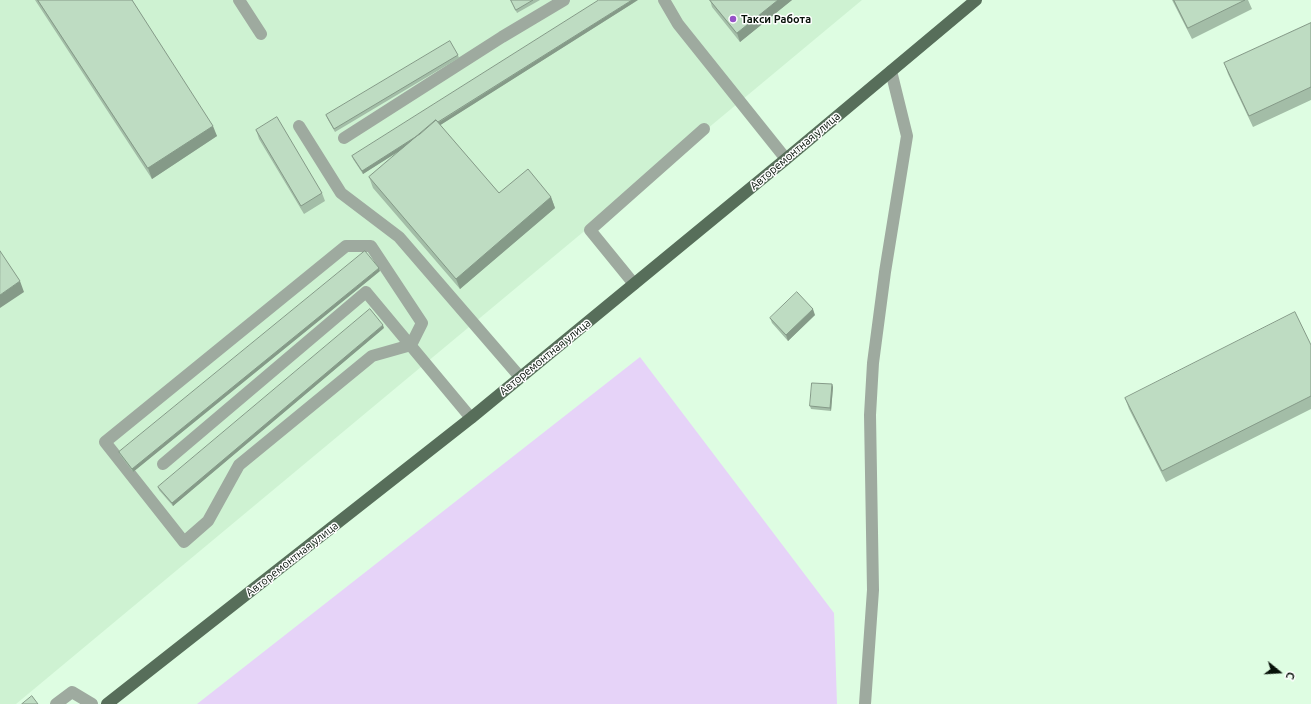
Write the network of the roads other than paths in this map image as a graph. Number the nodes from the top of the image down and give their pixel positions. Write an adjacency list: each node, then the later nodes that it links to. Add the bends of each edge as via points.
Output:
1 (239, 0): 5 (lane)
2 (564, 0): 9 (lane)
3 (664, 0): 10 (lane, via 678,24)
4 (976, 0): 6 (main road, Авторемонтная улица)
5 (261, 34)
6 (891, 71): 10 (main road, Авторемонтная улица); 19 (lane, via 907,136 873,363 870,415 873,590)
7 (299, 126): 13 (lane, via 341,193 399,237)
8 (704, 129): 11 (lane, via 590,230)
9 (344, 138)
10 (786, 159): 11 (main road, Авторемонтная улица)
11 (634, 284): 13 (main road, Авторемонтная улица)
12 (411, 345): 12 (lane, via 372,356 239,465 208,521 184,542 105,442 346,246 371,246 384,265 422,323); 14 (lane); 15 (lane, via 366,292)
13 (520, 377): 14 (main road, Авторемонтная улица)
14 (471, 418): 18 (main road, Авторемонтная улица)
15 (163, 464)
16 (56, 704): 17 (lane, via 72,692)
17 (92, 704)
18 (107, 704)
19 (865, 704)

